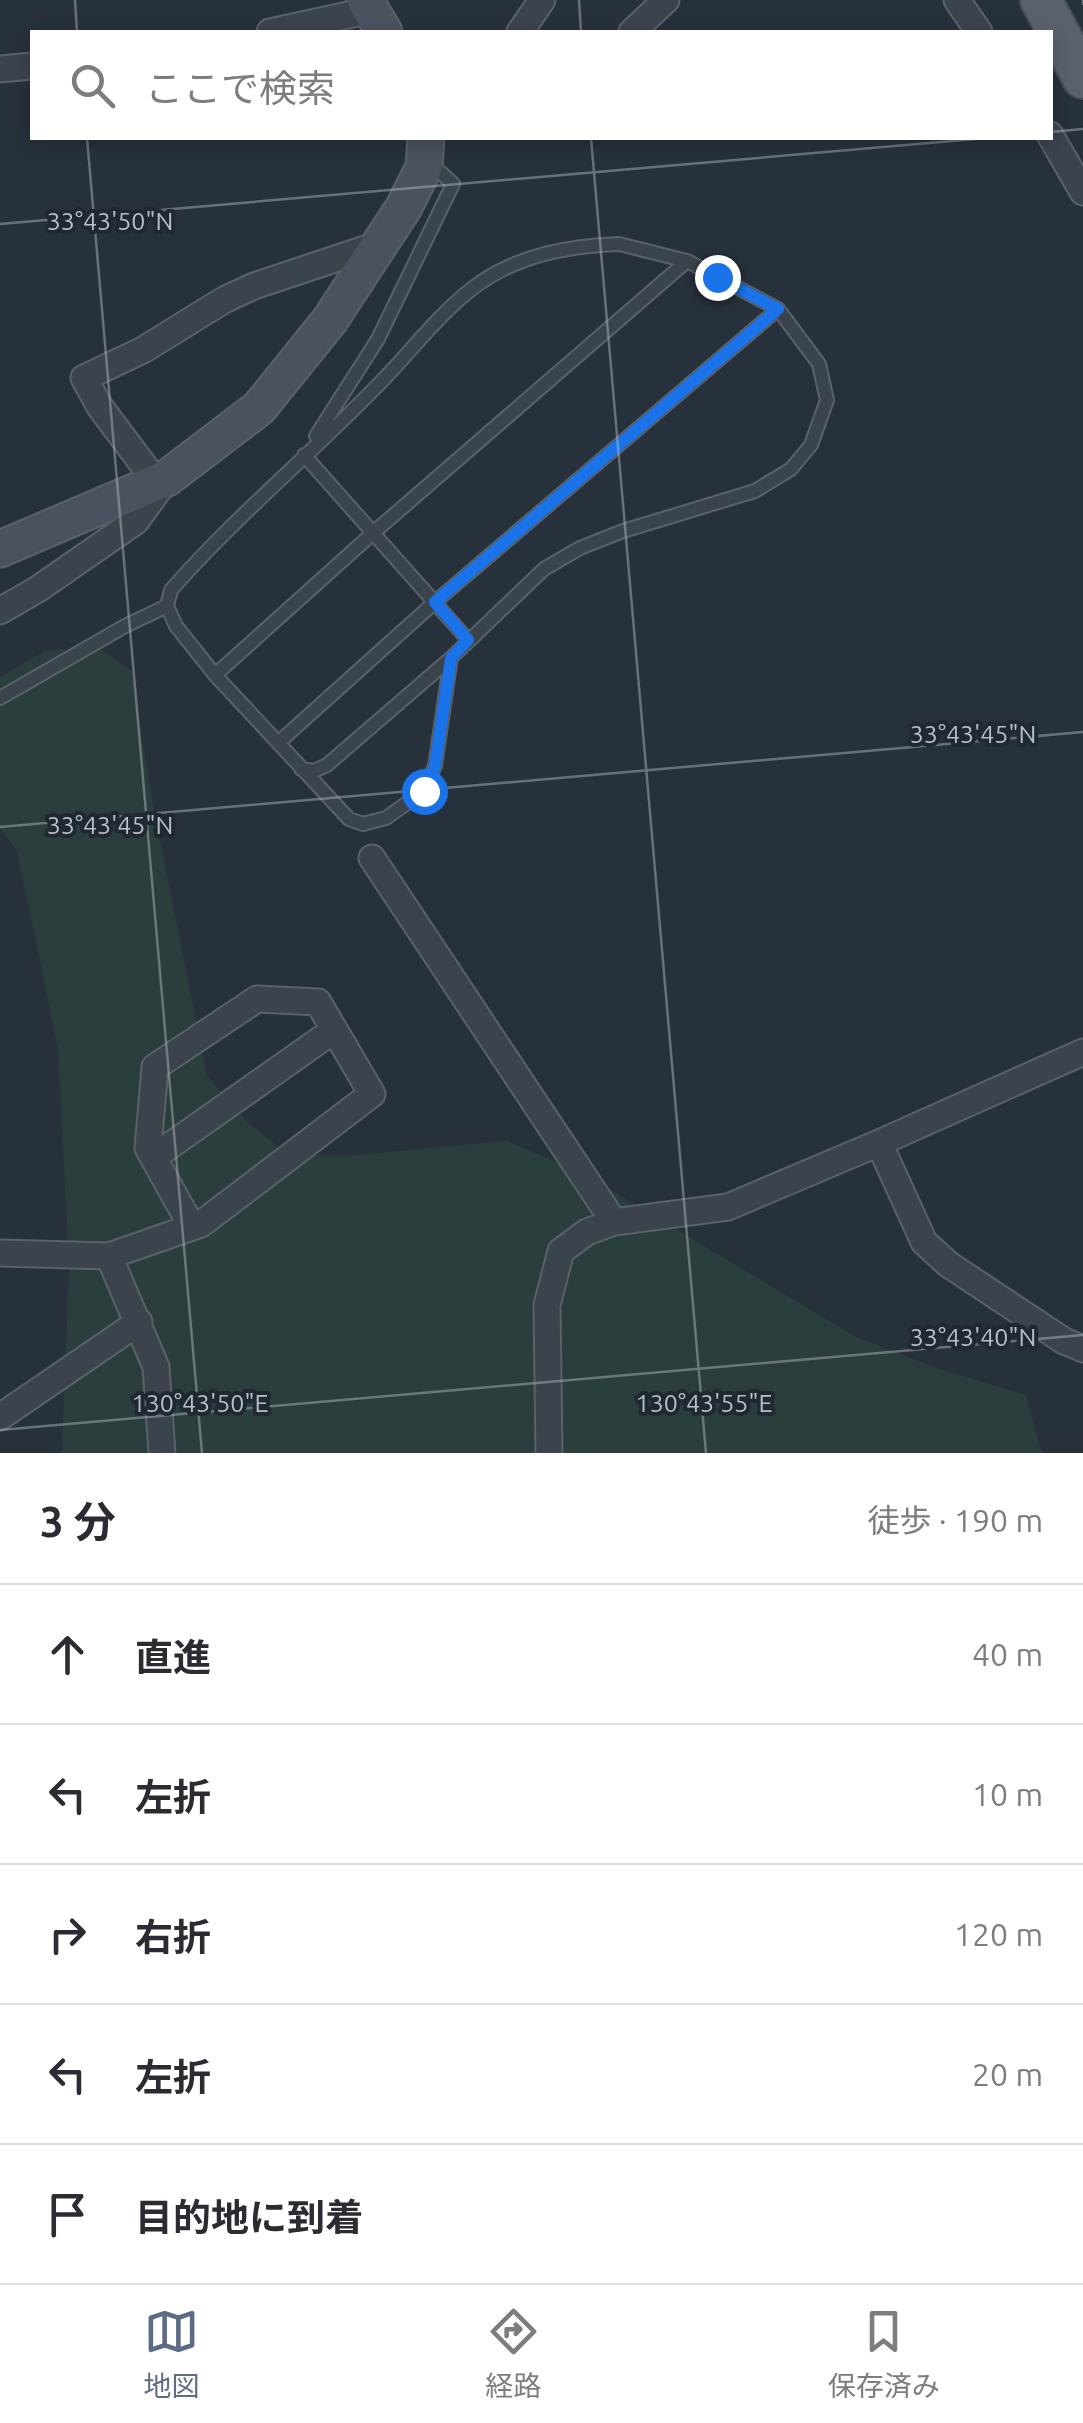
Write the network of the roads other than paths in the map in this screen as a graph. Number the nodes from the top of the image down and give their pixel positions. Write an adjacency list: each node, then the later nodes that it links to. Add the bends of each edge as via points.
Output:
1 (542, 0): 7 (street)
2 (666, 0): 8 (street)
3 (957, 0): 9 (street)
4 (1041, 0): 12 (main road)
5 (373, 14): 6 (street)
6 (281, 30)
7 (521, 30)
8 (634, 30)
9 (979, 30)
10 (30, 66): 11 (street)
11 (0, 69)
12 (1083, 78)
13 (1052, 140): 15 (street)
14 (425, 152): 16 (street, via 404,207); 19 (lane, via 453,184 378,339)
15 (1083, 192)
16 (380, 244): 20 (street, via 330,320 258,408); 20 (street, via 254,286 84,378)
17 (686, 261): 18 (lane); 19 (lane, via 619,244 528,258 480,283); 21 (lane)
18 (778, 309): 23 (lane); 26 (lane, via 819,364 827,400 811,445 792,469 754,491 580,548 544,569)
19 (304, 455): 21 (lane); 24 (lane, via 188,572)
20 (162, 480): 22 (street); 25 (street, via 136,520)
21 (372, 533): 23 (lane); 28 (lane)
22 (0, 550)
23 (435, 602): 26 (lane); 30 (lane)
24 (167, 606): 28 (lane); 29 (lane)
25 (0, 611)
26 (468, 640): 27 (lane)
27 (451, 658): 31 (lane, via 328,765); 31 (lane, via 435,766 424,791 386,818 363,824)
28 (216, 675): 30 (lane)
29 (0, 698)
30 (278, 743): 31 (lane)
31 (301, 769)
32 (372, 858): 37 (street)
33 (334, 1030): 36 (street); 36 (street, via 318,1002 257,999 155,1066 148,1148); 38 (street, via 372,1094)
34 (1083, 1052): 35 (street)
35 (879, 1144): 37 (street, via 728,1206); 42 (street, via 924,1242)
36 (154, 1158): 38 (street)
37 (614, 1222): 45 (street, via 561,1251 552,1278)
38 (192, 1227): 40 (street)
39 (0, 1253): 40 (street)
40 (110, 1256): 41 (street)
41 (139, 1322): 43 (street); 44 (street, via 156,1368)
42 (1083, 1349)
43 (0, 1417)
44 (162, 1453)
45 (549, 1453)

